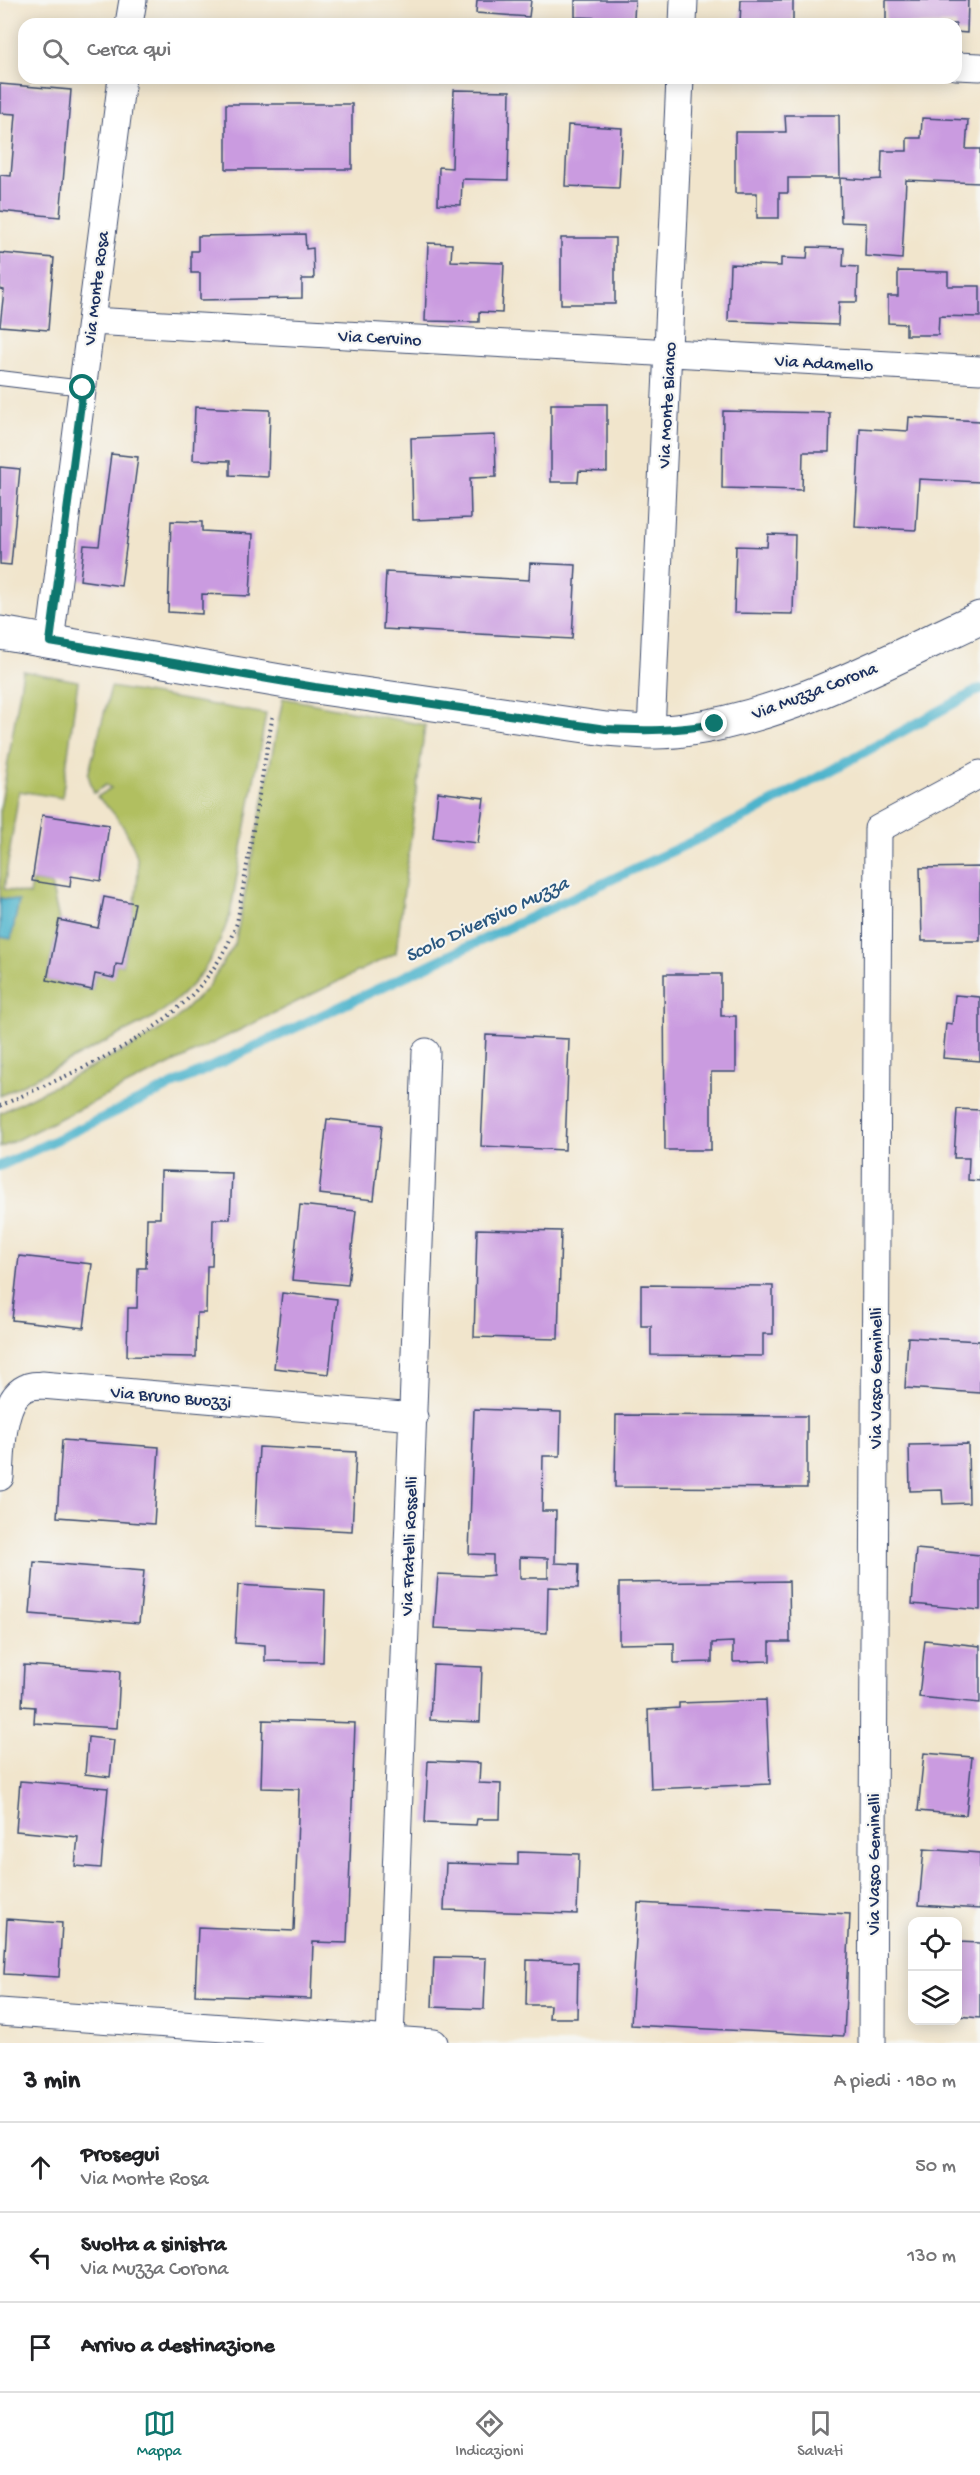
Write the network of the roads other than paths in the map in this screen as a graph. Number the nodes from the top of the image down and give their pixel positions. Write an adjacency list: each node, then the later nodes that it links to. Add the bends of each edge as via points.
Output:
1 (132, 0): 3 (street)
2 (684, 0): 4 (street)
3 (130, 18)
4 (683, 18)
5 (962, 66): 6 (street)
6 (980, 67)
7 (121, 84): 9 (street, Via Monte Rosa)
8 (680, 84): 10 (street, Via Monte Bianco)
9 (91, 321): 10 (street, Via Cervino); 13 (street, Via Monte Rosa)
10 (668, 353): 11 (street, Via Adamello); 17 (street, Via Monte Bianco)
11 (980, 370)
12 (0, 378): 13 (lane)
13 (83, 388): 16 (street, Via Monte Rosa)
14 (980, 618): 17 (street, Via Muzza Corona, via 837,685 771,709 683,730)
15 (0, 633): 16 (street, Via Muzza Corona)
16 (50, 642): 17 (street, Via Muzza Corona, via 327,689)
17 (651, 732)
18 (980, 774): 25 (street, Via Vasco Geminelli, via 878,829)
19 (426, 1052): 20 (street, Via Fratelli Rosselli)
20 (414, 1417): 21 (street, Via Bruno Buozzi, via 42,1385 27,1387 9,1404); 23 (street, Via Fratelli Rosselli)
21 (0, 1477)
22 (0, 2012): 23 (street)
23 (390, 2040): 24 (street)
24 (434, 2043)
25 (872, 2043)

